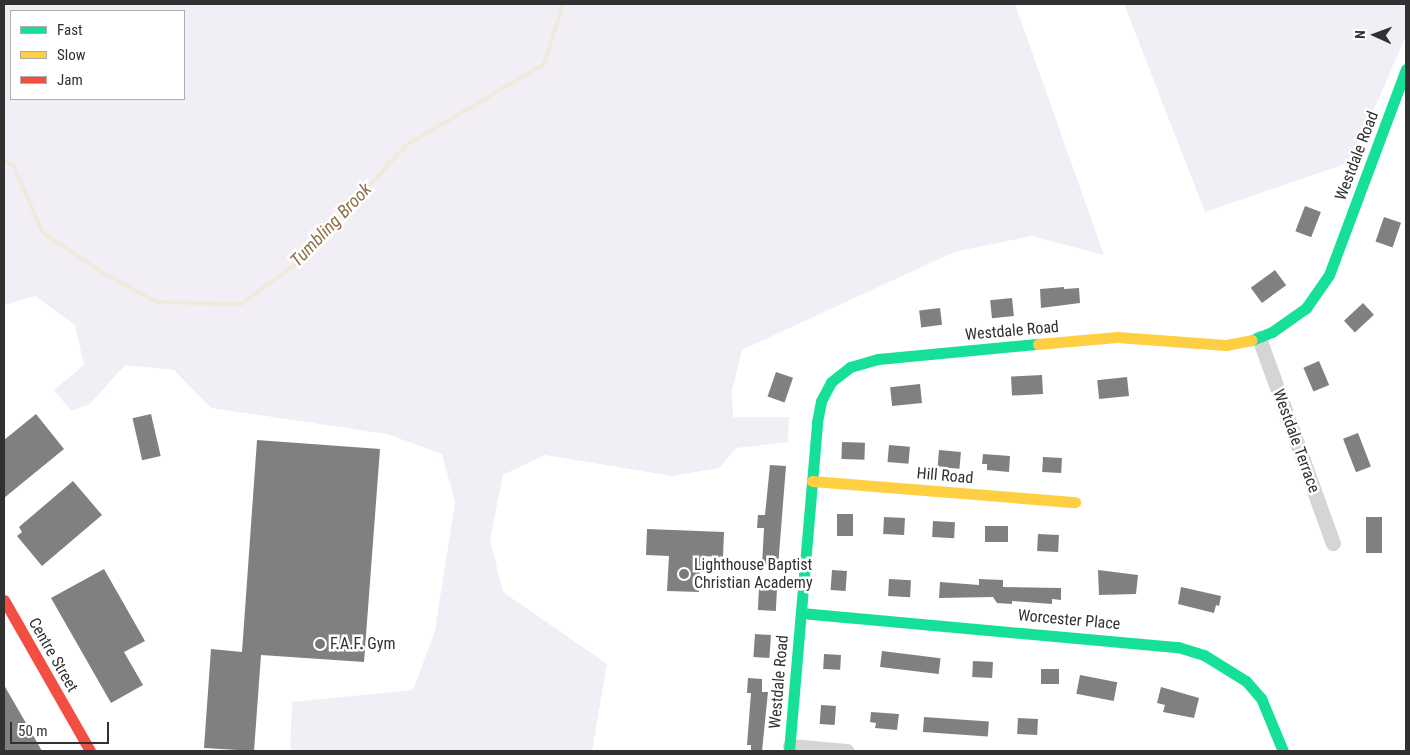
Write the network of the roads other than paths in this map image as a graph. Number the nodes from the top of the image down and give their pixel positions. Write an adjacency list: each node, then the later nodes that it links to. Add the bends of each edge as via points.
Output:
1 (1406, 69): 2 (street, Westdale Road, via 1323,286 1296,317)
2 (1259, 338): 3 (street, Westdale Road, via 1219,345 1117,337 858,363 836,376 823,394); 5 (street, Westdale Terrace)
3 (812, 481): 4 (street, Hill Road); 7 (street, Westdale Road)
4 (1075, 502)
5 (1333, 543)
6 (4, 600): 9 (street, Centre Street)
7 (801, 613): 8 (street, Westdale Road); 11 (street, Worcester Place, via 1153,644 1204,655 1246,681 1261,698)
8 (790, 749): 10 (street)
9 (90, 751)
10 (847, 751)
11 (1284, 751)

